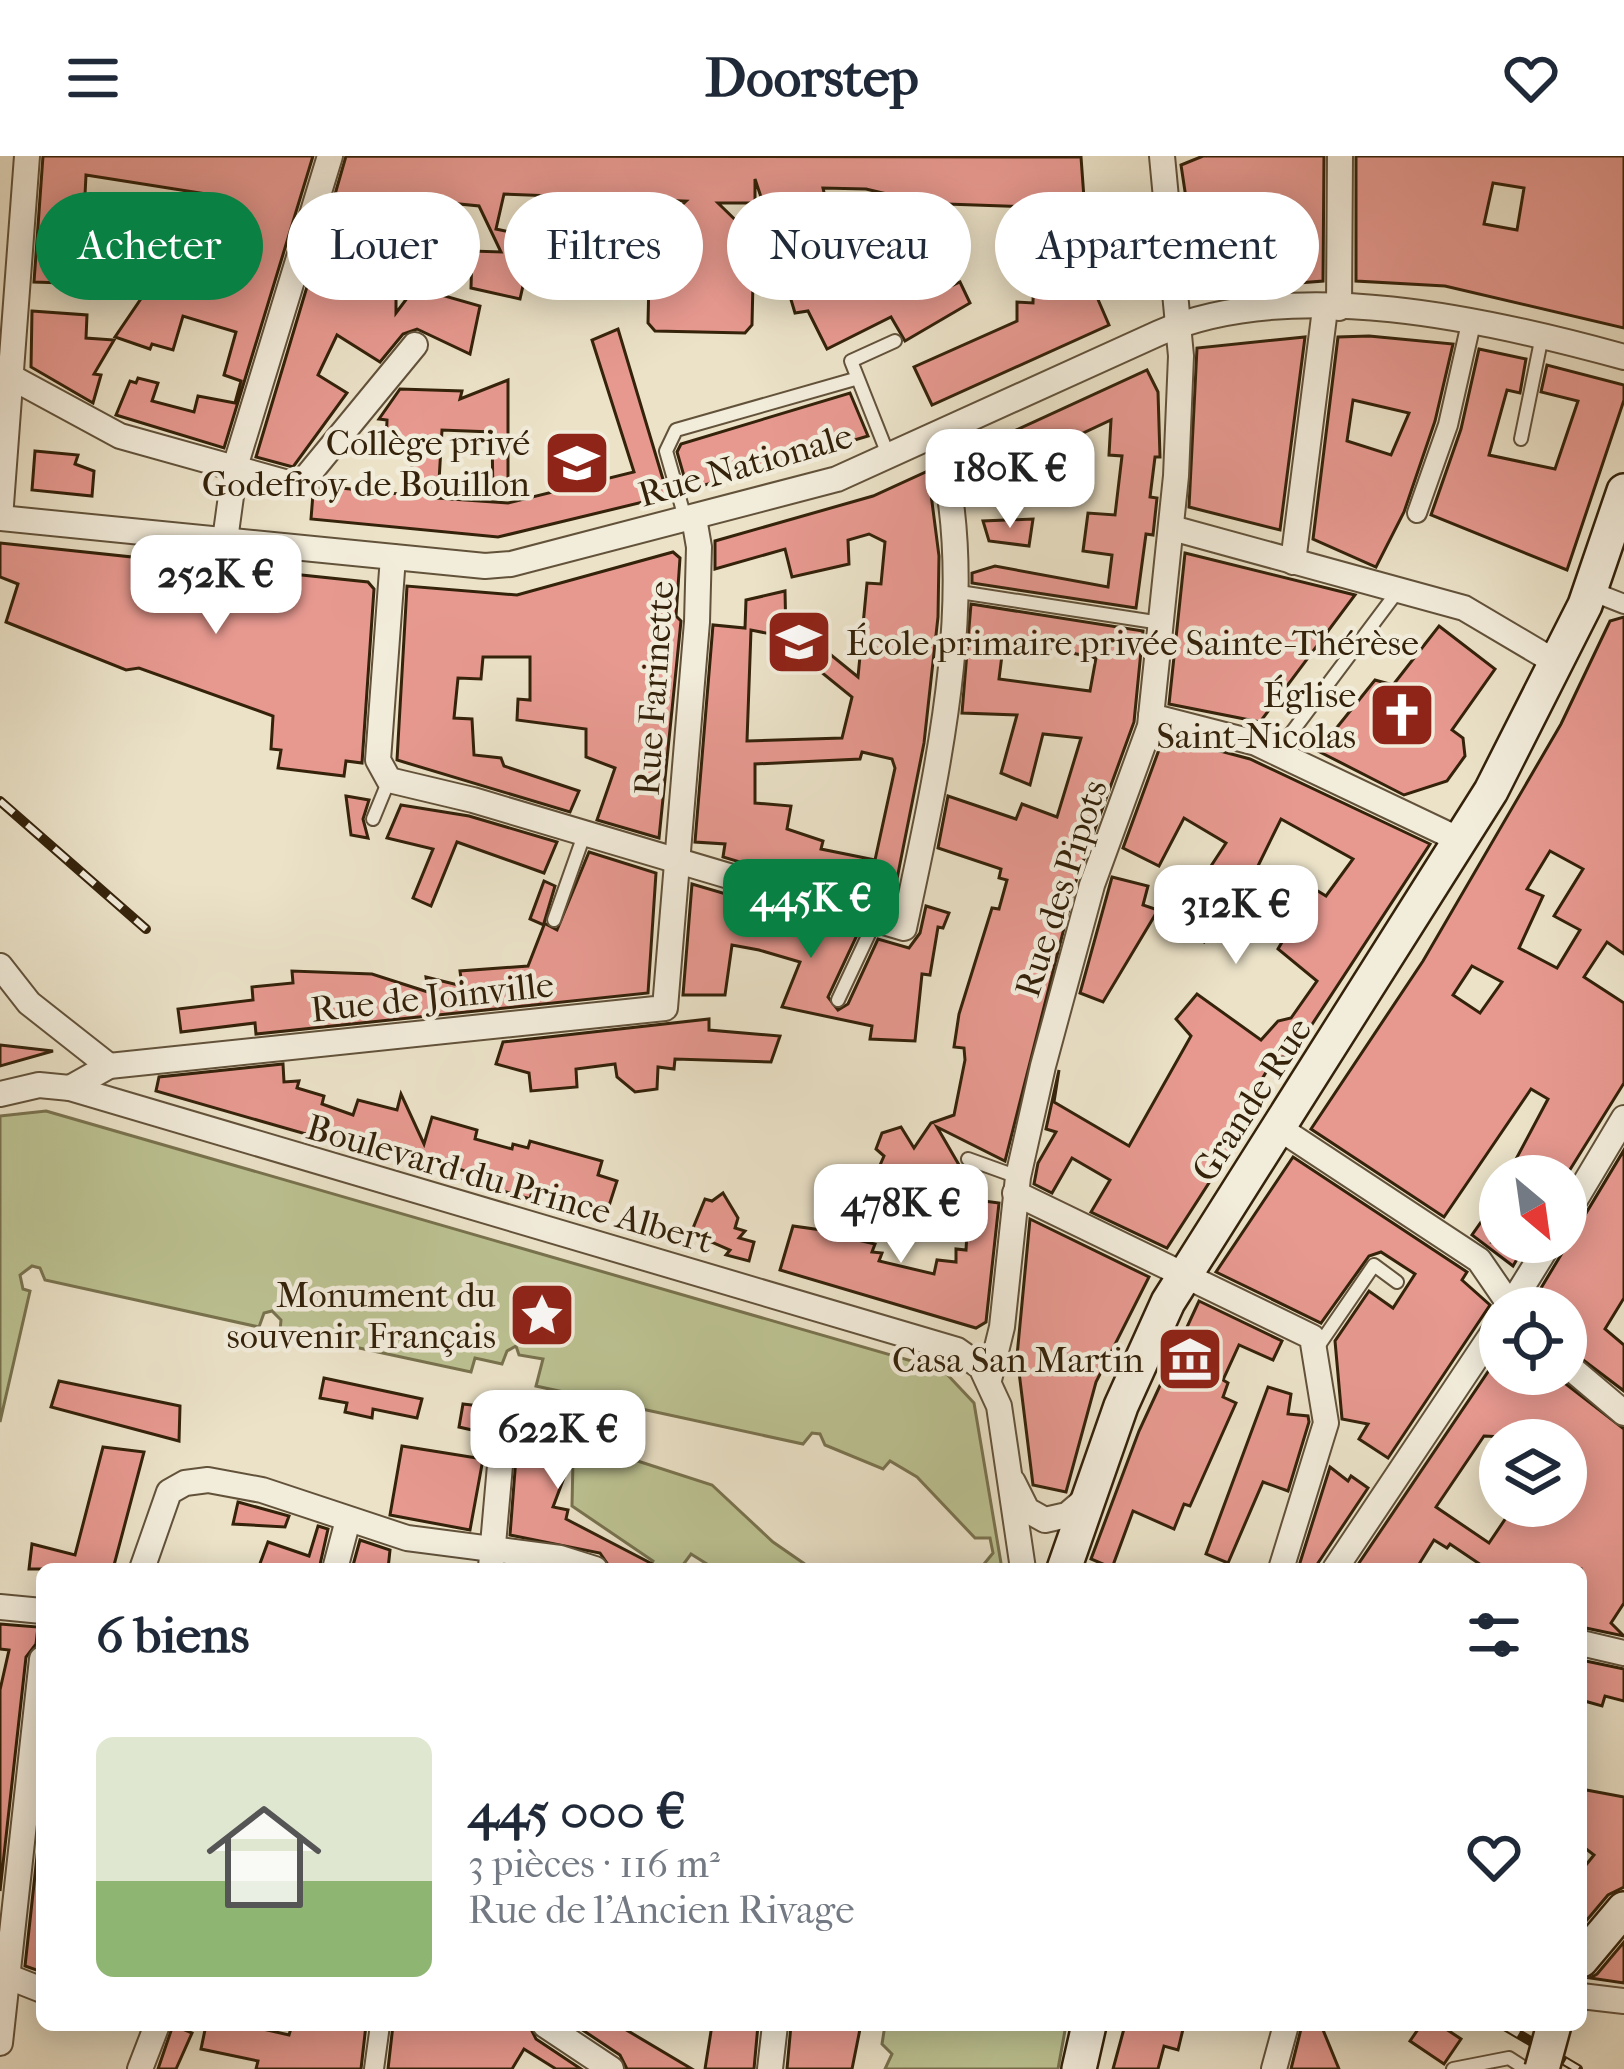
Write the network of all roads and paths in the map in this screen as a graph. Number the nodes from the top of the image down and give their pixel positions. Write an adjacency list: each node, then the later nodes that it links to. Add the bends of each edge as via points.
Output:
1 (27, 156): 12 (street)
2 (330, 156): 17 (street)
3 (1162, 156): 7 (street, Rue des Pipots)
4 (1340, 156): 5 (street)
5 (1332, 309): 6 (street, Rue Nationale); 7 (street, Rue Nationale); 25 (street)
6 (1472, 319): 8 (street, Rue Nationale); 19 (street)
7 (1181, 324): 14 (street, Rue Nationale); 22 (street, Rue des Pipots)
8 (1542, 335): 11 (street, Rue Nationale); 15 (lane)
9 (895, 341): 13 (lane, via 851,361)
10 (416, 345): 17 (street, via 299,486)
11 (1624, 357)
12 (13, 378): 17 (street, via 121,436); 20 (street)
13 (855, 379): 16 (lane); 21 (lane, via 676,430 666,451)
14 (937, 436): 16 (street, Rue Nationale); 26 (street, via 954,500)
15 (1521, 439)
16 (889, 457): 21 (street, Rue Nationale)
17 (235, 467): 23 (street)
18 (1624, 490): 28 (main road, Grande Rue)
19 (1417, 513)
20 (0, 518): 23 (street, Rue Nationale)
21 (690, 519): 24 (street, Rue Nationale, via 512,564); 38 (street, Rue Farinette, via 699,548 697,622)
22 (1172, 528): 25 (street); 30 (street, Rue des Pipots)
23 (225, 540): 24 (street, Rue Nationale)
24 (393, 557): 34 (street, via 378,760)
25 (1293, 562): 27 (street)
26 (952, 591): 30 (lane); 40 (street, via 943,741 904,928)
27 (1397, 591): 31 (street, via 1471,611); 33 (lane)
28 (1591, 591): 29 (street); 31 (main road, Grande Rue)
29 (1624, 604)
30 (1161, 623): 32 (street, Rue des Pipots)
31 (1557, 663): 37 (main road, Grande Rue)
32 (1151, 716): 33 (street); 50 (street, Rue des Pipots, via 1092,884)
33 (1277, 752): 37 (street)
34 (387, 779): 35 (lane); 36 (street)
35 (373, 819)
36 (584, 835): 38 (street); 39 (lane)
37 (1462, 841): 46 (main road, Grande Rue)
38 (676, 864): 40 (street); 43 (street, Rue de Joinville, via 664,1008)
39 (554, 920)
40 (875, 921): 42 (lane)
41 (0, 966): 43 (street, via 29,1003)
42 (838, 1000)
43 (109, 1066): 44 (street, Rue de Joinville)
44 (70, 1088): 45 (street, Boulevard du Prince Albert); 56 (street, Boulevard du Prince Albert, via 957,1350)
45 (0, 1094)
46 (1279, 1128): 51 (main road, Grande Rue); 53 (street, via 1479,1260)
47 (1620, 1134): 49 (street)
48 (968, 1160): 50 (lane)
49 (1587, 1184)
50 (1017, 1185): 51 (street); 56 (street, Rue des Pipots)
51 (1184, 1275): 54 (street, via 1304,1330); 61 (main road, Grande Rue, via 1139,1361)
52 (1397, 1282): 54 (lane, via 1374,1265)
53 (1494, 1287)
54 (1316, 1349): 69 (street, via 1324,1442)
55 (1479, 1354): 70 (street)
56 (989, 1380): 60 (street, Rue des Pipots)
57 (1587, 1382): 58 (street)
58 (1624, 1413)
59 (502, 1443): 63 (street)
60 (1008, 1469): 61 (street, Rue des Pipots, via 1022,1504 1040,1518 1067,1515); 67 (street, Rue des Pipots)
61 (1088, 1497): 68 (main road, Grande Rue)
62 (348, 1520): 63 (street); 64 (street, via 244,1485 176,1486); 65 (street)
63 (492, 1561): 66 (street)
64 (144, 1563)
65 (337, 1563)
66 (576, 1563)
67 (1022, 1563)
68 (1066, 1563)
69 (1283, 1563)
70 (1339, 1563)
71 (0, 1607): 72 (street)
72 (36, 1610)
73 (1587, 1644): 74 (street)
74 (1624, 1653)
75 (36, 1719): 78 (street)
76 (1624, 1910): 77 (main road)
77 (1587, 1953)
78 (10, 1977): 79 (street); 89 (street)
79 (36, 1988)
80 (1587, 1997): 81 (street)
81 (1624, 2001)
82 (155, 2031): 90 (street)
83 (379, 2031): 91 (street)
84 (554, 2031): 92 (street)
85 (774, 2031): 93 (street)
86 (1088, 2031): 94 (main road)
87 (1284, 2031): 95 (street)
88 (1552, 2031): 98 (main road, bridge)
89 (0, 2043)
90 (140, 2069)
91 (374, 2069)
92 (611, 2069)
93 (770, 2069)
94 (1079, 2069)
95 (1274, 2069)
96 (1453, 2069): 97 (lane, via 1509,2058)
97 (1526, 2069)
98 (1542, 2069)

